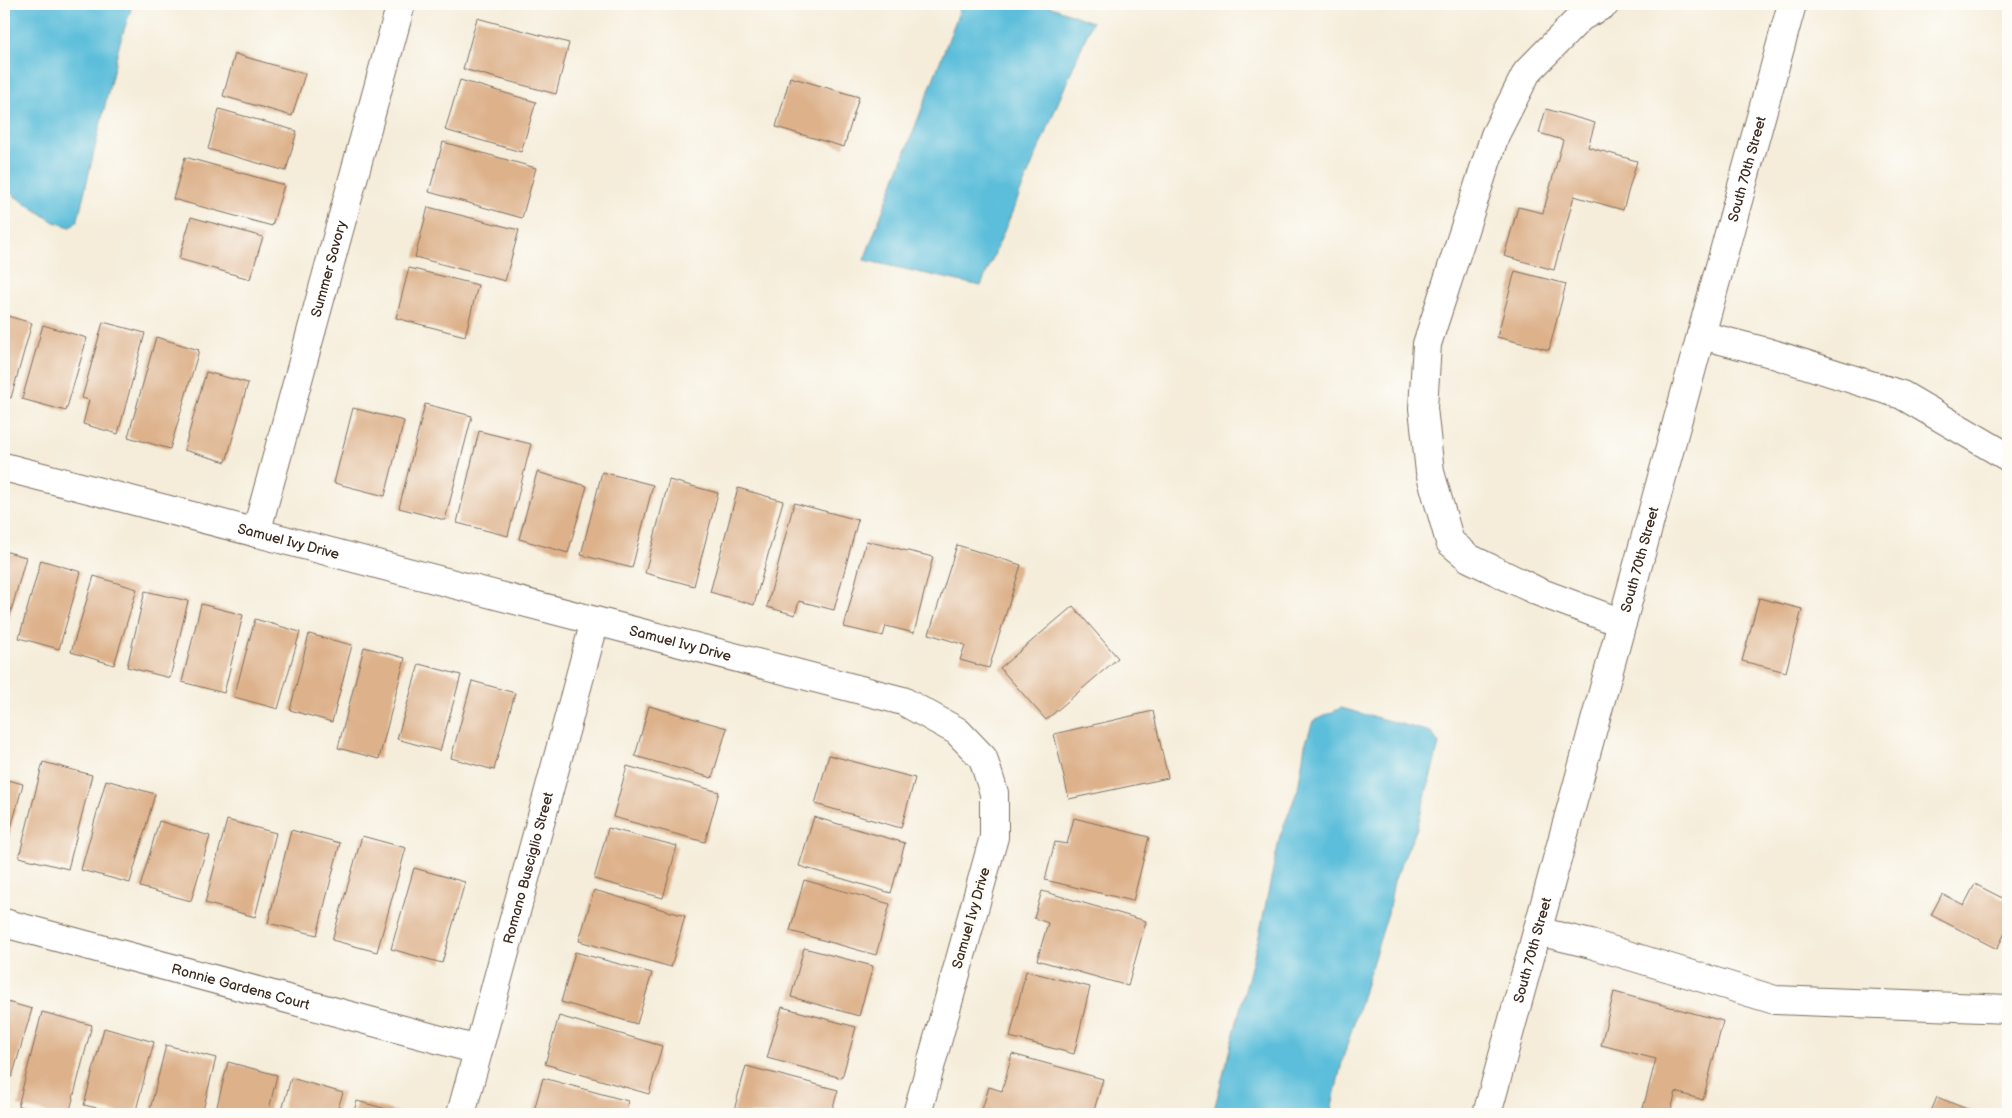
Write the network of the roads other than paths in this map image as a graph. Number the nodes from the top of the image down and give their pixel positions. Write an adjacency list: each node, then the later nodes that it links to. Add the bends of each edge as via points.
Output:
1 (401, 4): 7 (street, Summer Savory)
2 (1605, 4): 9 (street, via 1581,17 1527,72 1495,135 1427,344 1424,408 1430,472 1450,542 1469,558 1538,592)
3 (1792, 4): 4 (street, South 70th Street)
4 (1701, 335): 5 (street, via 1767,352 1902,395); 9 (street, South 70th Street)
5 (2008, 457)
6 (4, 467): 7 (street, Samuel Ivy Drive)
7 (256, 533): 8 (street, Samuel Ivy Drive)
8 (595, 620): 13 (street, Romano Busciglio Street); 15 (street, Samuel Ivy Drive, via 903,701 957,731 983,758 994,793 994,838)
9 (1622, 623): 11 (street, South 70th Street)
10 (4, 923): 13 (street, Ronnie Gardens Court)
11 (1537, 931): 12 (street, via 1591,944 1775,1000); 16 (street, South 70th Street)
12 (2008, 1009)
13 (478, 1050): 14 (street, Romano Busciglio Street)
14 (461, 1114)
15 (917, 1114)
16 (1487, 1114)

